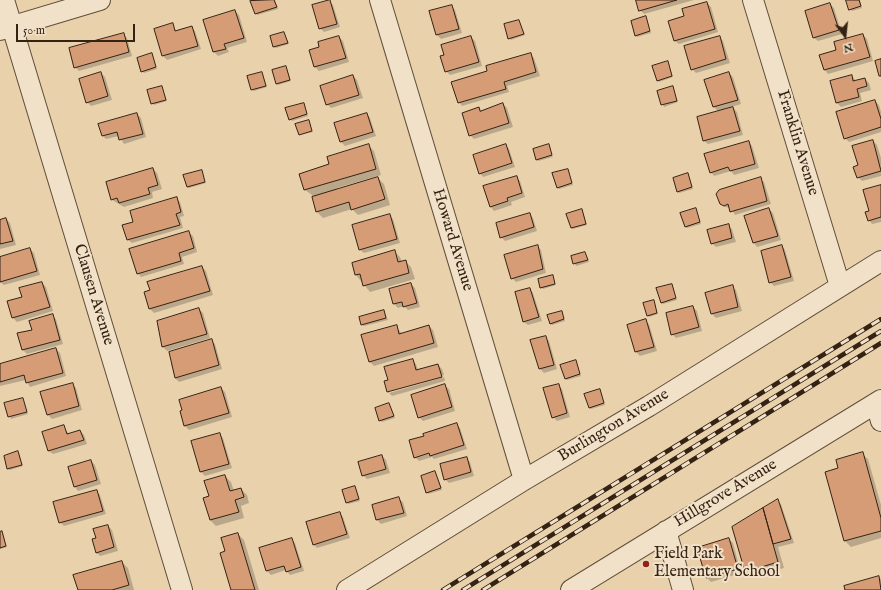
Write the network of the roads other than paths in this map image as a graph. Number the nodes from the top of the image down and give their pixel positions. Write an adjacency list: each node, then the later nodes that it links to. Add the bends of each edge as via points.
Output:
1 (4, 0): 5 (street, Clausen Avenue)
2 (100, 0): 5 (street)
3 (380, 0): 9 (street, Howard Avenue)
4 (753, 0): 7 (street, Franklin Avenue)
5 (6, 28): 11 (street, Clausen Avenue)
6 (881, 261): 7 (street, Burlington Avenue)
7 (840, 286): 9 (street, Burlington Avenue, via 649,406)
8 (879, 408): 10 (street, Hillgrove Avenue)
9 (524, 480): 12 (street, Burlington Avenue)
10 (666, 531): 13 (street, Hillgrove Avenue); 14 (street)
11 (182, 590)
12 (347, 590)
13 (571, 590)
14 (683, 590)

